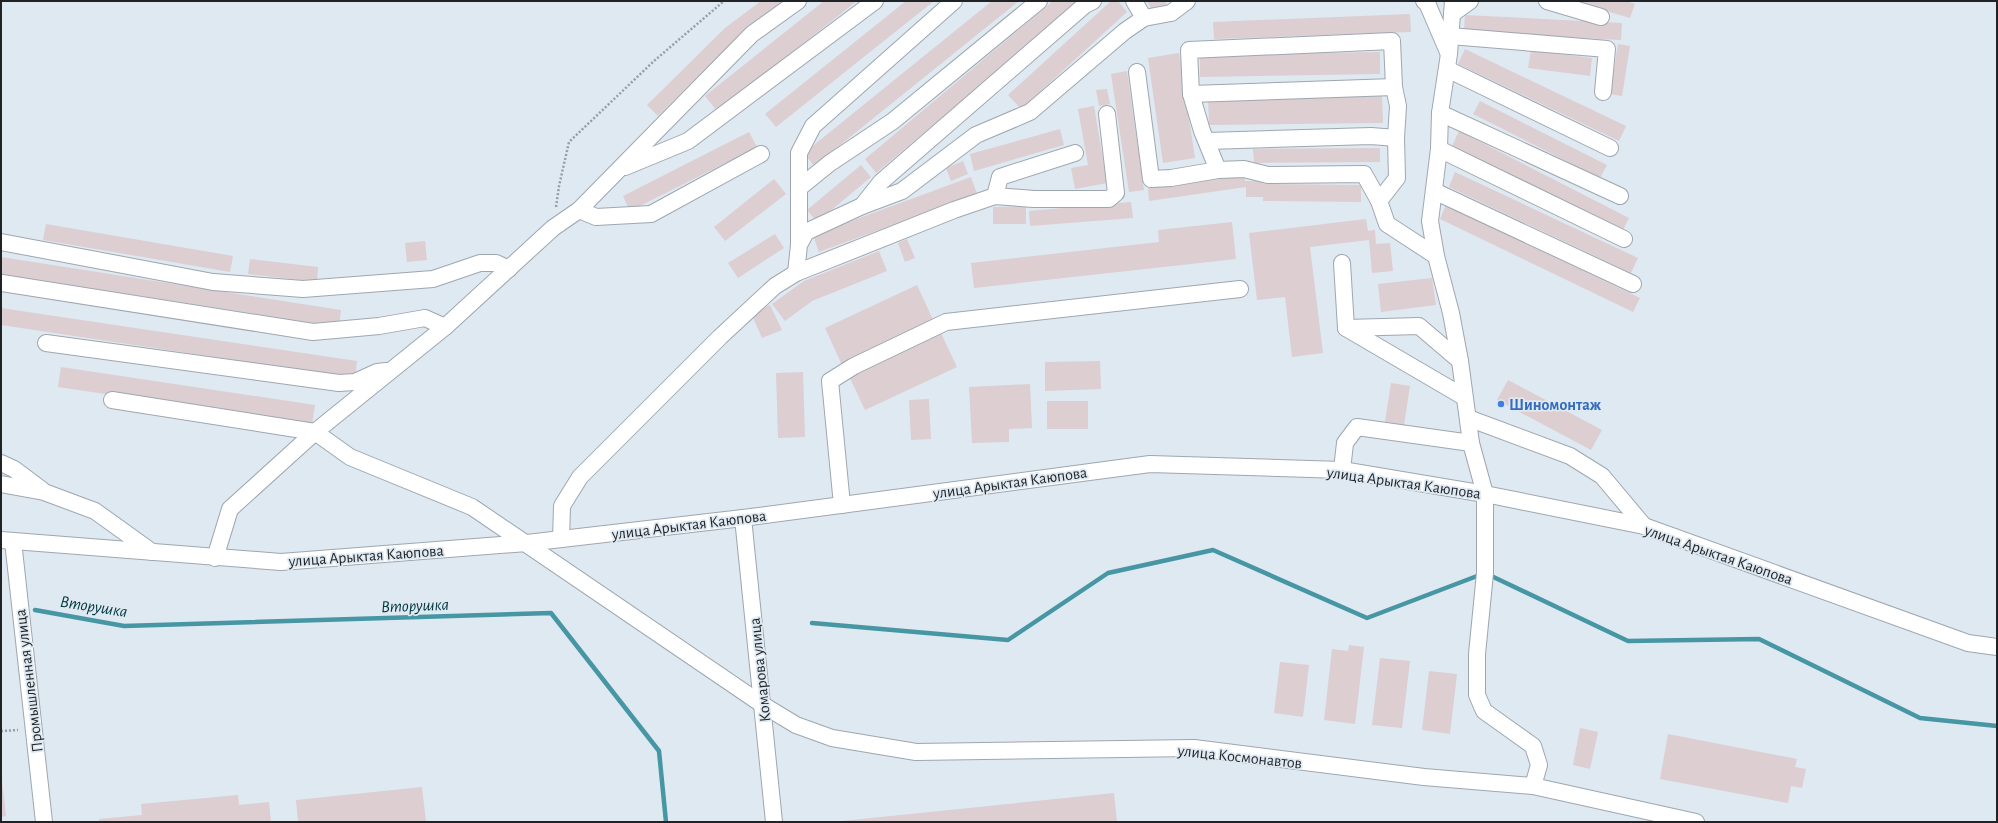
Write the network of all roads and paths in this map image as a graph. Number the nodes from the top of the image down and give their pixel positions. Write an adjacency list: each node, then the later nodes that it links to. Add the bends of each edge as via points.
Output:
1 (724, 1): 38 (path, via 654,61 569,142 558,186)
2 (798, 1): 29 (street, via 752,34)
3 (875, 1): 29 (street, via 688,141)
4 (954, 1): 31 (street, via 813,126 798,153)
5 (1039, 1): 31 (street, via 893,120)
6 (1093, 1): 36 (street, via 1085,5 881,182)
7 (1134, 1): 14 (street)
8 (1424, 1): 16 (street, via 1427,3)
9 (1470, 1): 12 (street)
10 (1547, 1): 13 (street)
11 (1185, 2): 14 (street, via 1171,13)
12 (1452, 8): 15 (street)
13 (1601, 17)
14 (1144, 18): 36 (street, via 1125,31 1030,112 976,135 902,191)
15 (1450, 36): 16 (street); 19 (street, via 1607,49)
16 (1448, 62): 21 (street); 25 (street)
17 (1136, 72): 30 (street, via 1151,179)
18 (1394, 87): 20 (street); 20 (street, via 1392,41 1189,50); 23 (street, via 1398,106)
19 (1603, 92)
20 (1191, 94): 24 (street)
21 (1440, 113): 26 (street); 34 (street)
22 (1107, 114): 33 (street, via 1116,193 1109,199 1034,200)
23 (1396, 138): 24 (street, via 1371,136); 35 (street, via 1397,178)
24 (1207, 141): 30 (street)
25 (1610, 148)
26 (1439, 149): 32 (street); 39 (street)
27 (1076, 153): 33 (street, via 1000,177)
28 (761, 154): 37 (street, via 651,214 596,217)
29 (618, 170): 37 (street)
30 (1218, 170): 35 (street, via 1244,169 1268,175 1364,174)
31 (799, 188): 41 (street)
32 (1434, 191): 42 (street, via 1430,221); 47 (street)
33 (995, 196): 45 (street)
34 (1620, 196)
35 (1379, 202): 42 (street, via 1387,224)
36 (862, 206): 41 (street, via 806,232)
37 (579, 210): 38 (street)
38 (553, 228): 44 (street)
39 (1624, 239)
40 (1, 242): 44 (street, via 213,282 304,289 433,279 480,263 496,263)
41 (799, 245): 45 (street)
42 (1436, 256): 52 (street)
43 (1342, 263): 50 (street)
44 (509, 269): 49 (street)
45 (796, 274): 67 (street, via 775,286 720,337 580,477 562,506)
46 (2, 283): 49 (street, via 313,332 379,326 425,318)
47 (1633, 284)
48 (1240, 289): 64 (street, via 946,322 854,366 830,381)
49 (445, 327): 53 (street)
50 (1346, 328): 52 (street, via 1419,326); 54 (street)
51 (46, 343): 53 (street, via 339,383 355,382 377,372)
52 (1460, 361): 54 (street)
53 (393, 370): 57 (street)
54 (1464, 397): 56 (street)
55 (112, 400): 57 (street)
56 (1468, 418): 58 (street); 66 (street, via 1570,456 1590,468 1602,476)
57 (315, 432): 69 (street, улица Космонавтов, via 350,458 472,507); 71 (street, via 230,509)
58 (1471, 443): 60 (street, via 1357,427 1346,443); 63 (street)
59 (1, 463): 62 (street, via 14,469)
60 (1342, 470): 63 (street, улица Арыктая Каюпова); 64 (street, улица Арыктая Каюпова, via 1150,464)
61 (1, 484): 62 (street)
62 (44, 492): 70 (street, via 95,511)
63 (1485, 494): 66 (street, улица Арыктая Каюпова); 74 (street, via 1485,573 1477,654 1477,694 1484,711 1533,746 1539,765)
64 (842, 505): 65 (street, улица Арыктая Каюпова)
65 (743, 518): 67 (street, улица Арыктая Каюпова); 73 (street, Комарова улица)
66 (1644, 526): 72 (street, улица Арыктая Каюпова, via 1968,643)
67 (561, 539): 69 (street, улица Арыктая Каюпова)
68 (7, 540): 70 (street, улица Арыктая Каюпова); 75 (street, Промышленная улица)
69 (527, 543): 71 (street, улица Арыктая Каюпова, via 281,562); 73 (street, улица Космонавтов)
70 (152, 552): 71 (street, улица Арыктая Каюпова)
71 (215, 558)
72 (1997, 647)
73 (763, 705): 74 (street, улица Космонавтов, via 796,725 832,738 916,752 1194,748 1424,777); 76 (street, Комарова улица)
74 (1534, 786): 77 (street, улица Космонавтов)
75 (44, 822)
76 (774, 822)
77 (1696, 822)

